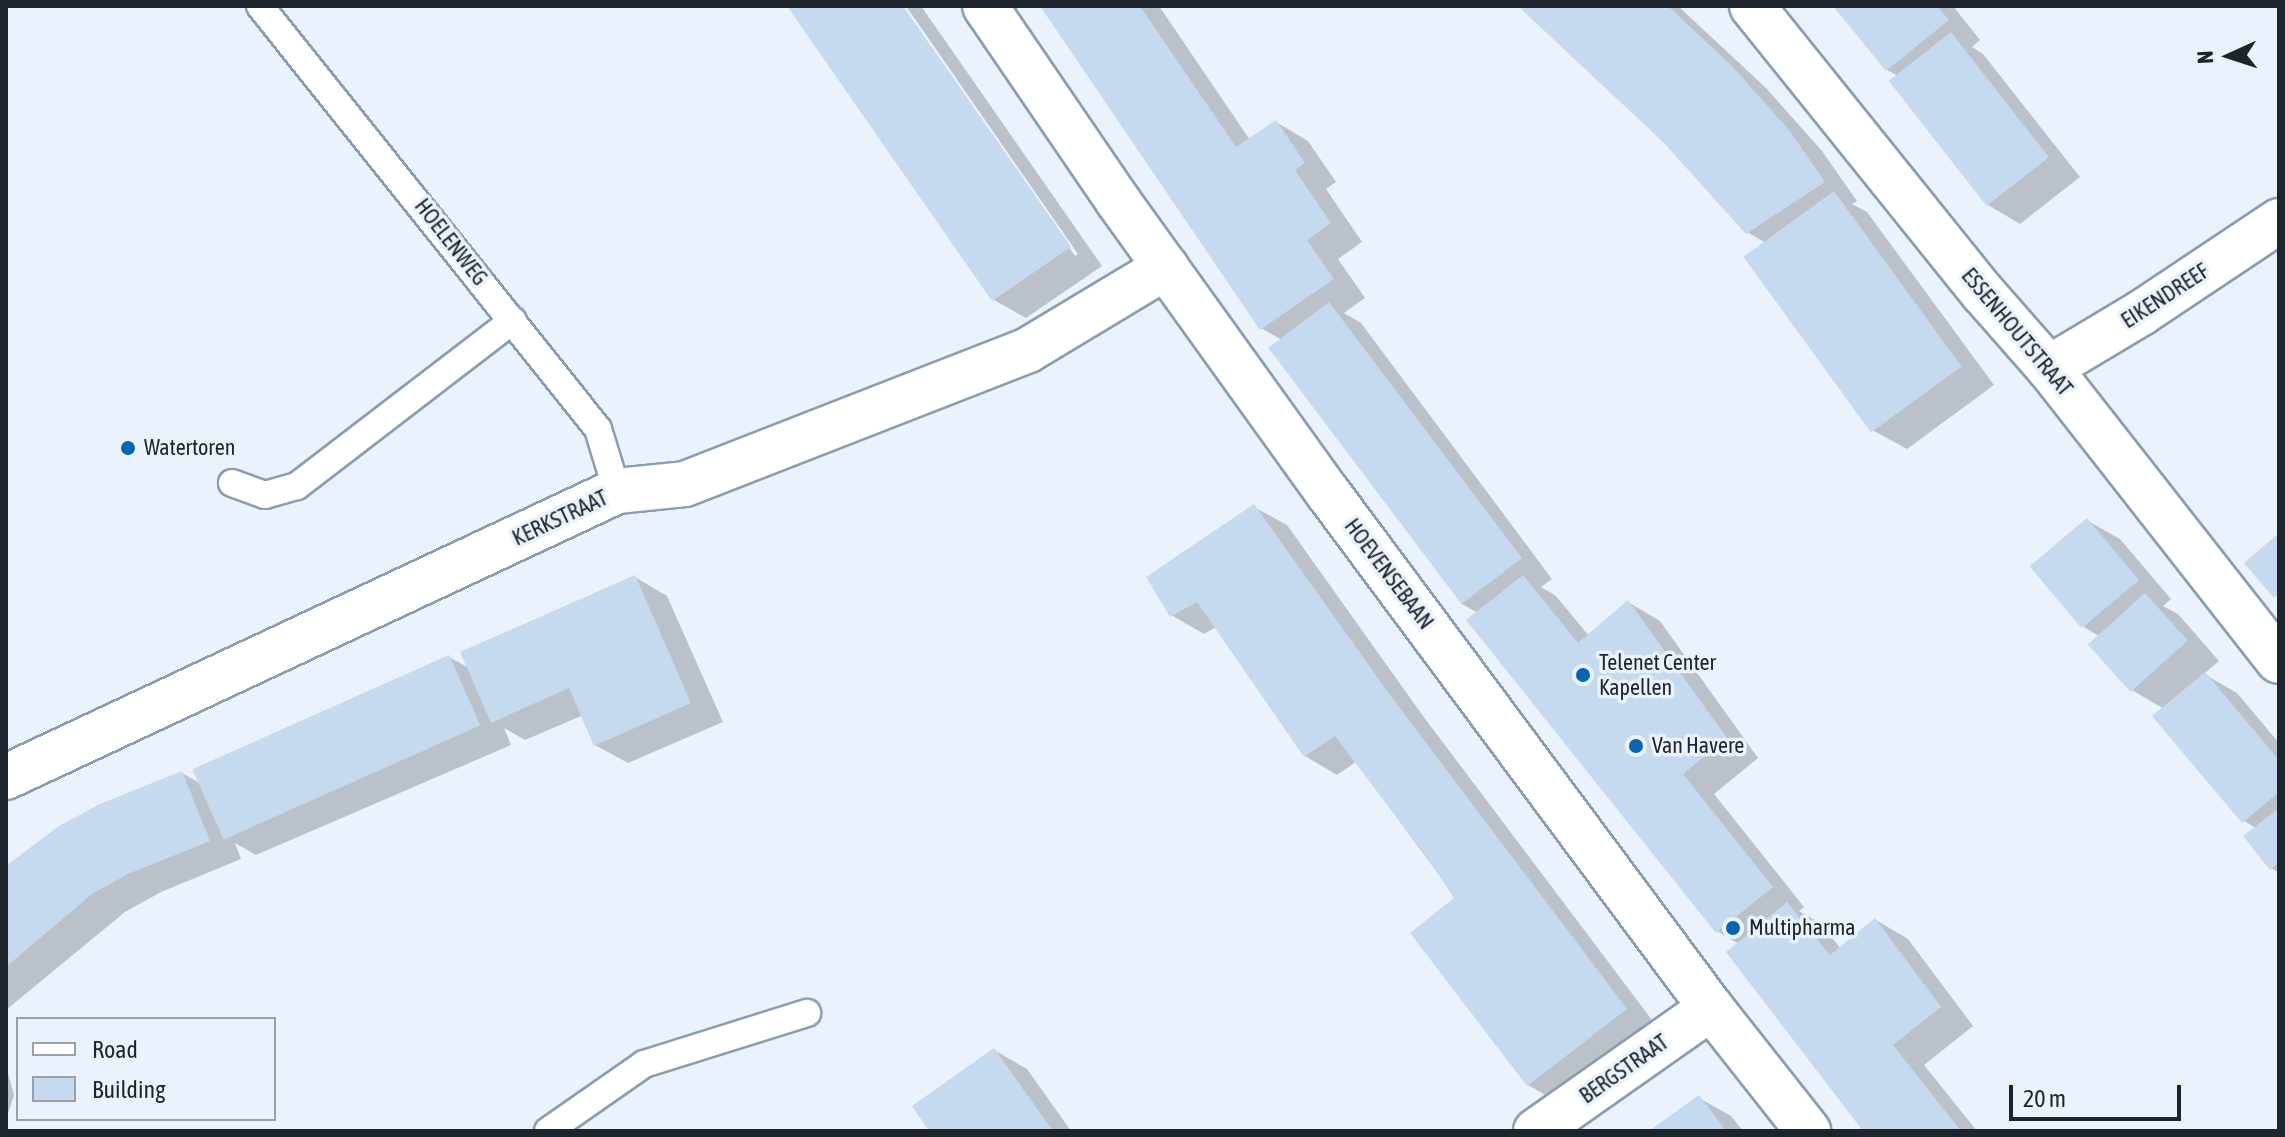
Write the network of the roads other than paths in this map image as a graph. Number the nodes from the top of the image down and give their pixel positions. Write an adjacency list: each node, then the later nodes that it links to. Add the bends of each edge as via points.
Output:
1 (260, 6): 6 (lane, HOELENWEG)
2 (985, 6): 5 (street, HOEVENSEBAAN)
3 (1752, 6): 7 (street, ESSENHOUTSTRAAT)
4 (2279, 221): 7 (street, EIKENDREEF)
5 (1166, 267): 9 (street, KERKSTRAAT, via 1028,350 685,484); 12 (street, HOEVENSEBAAN)
6 (513, 320): 8 (lane, via 297,486 265,495); 9 (lane, HOELENWEG, via 598,429)
7 (2049, 368): 10 (street, ESSENHOUTSTRAAT)
8 (232, 483)
9 (617, 491): 11 (street, KERKSTRAAT)
10 (2279, 661)
11 (6, 777)
12 (1711, 1008): 15 (street, BERGSTRAAT); 16 (street, HOEVENSEBAAN)
13 (807, 1013): 14 (lane, via 644,1064)
14 (548, 1131)
15 (1536, 1131)
16 (1808, 1131)

